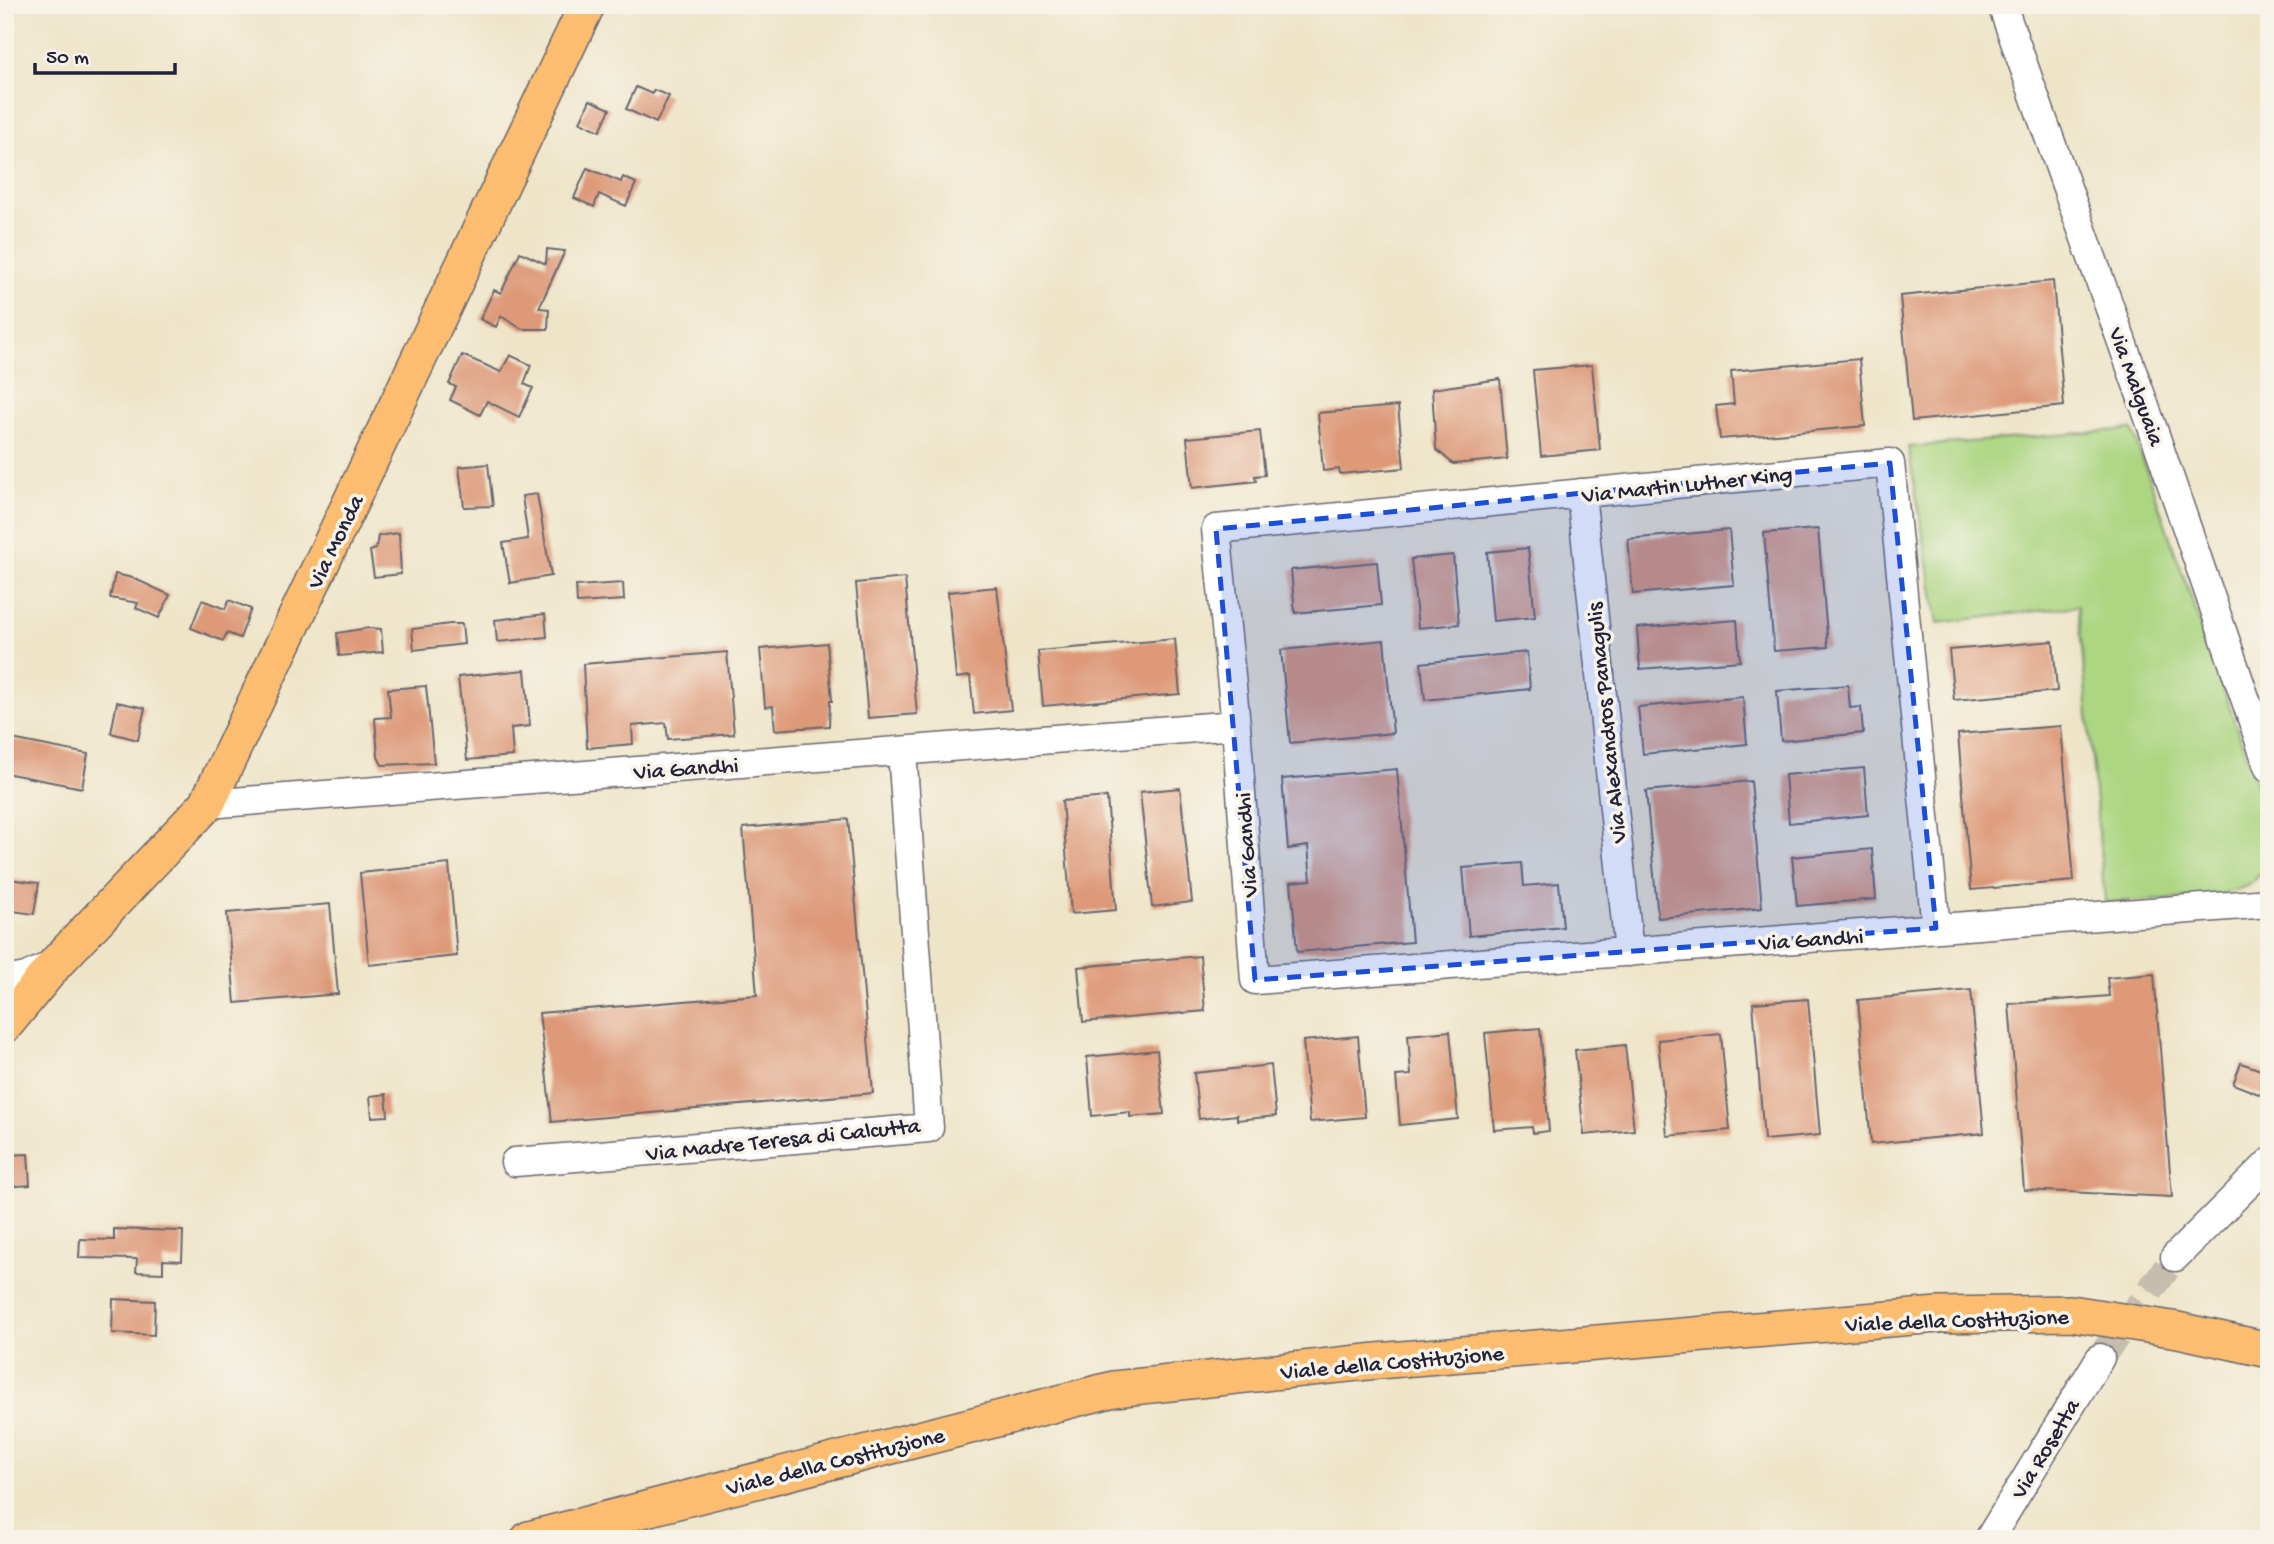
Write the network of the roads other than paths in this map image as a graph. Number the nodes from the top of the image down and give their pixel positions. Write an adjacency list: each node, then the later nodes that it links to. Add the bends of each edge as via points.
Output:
1 (587, 5): 7 (main road, Via Monda)
2 (2002, 5): 6 (street, Via Malguaia)
3 (1581, 494): 4 (street, Via Martin Luther King, via 1216,529); 9 (street, Via Martin Luther King, via 1890,463); 10 (street, Via Alexandros Panagulis)
4 (1236, 725): 5 (street, Via Gandhi); 10 (street, Via Gandhi, via 1255,980)
5 (902, 751): 7 (street, Via Gandhi); 14 (street, Via Madre Teresa di Calcutta, via 929,1128)
6 (2269, 768)
7 (207, 804): 11 (main road, Via Monda)
8 (2269, 903): 9 (street, Via Gandhi)
9 (1936, 928): 10 (street, Via Gandhi)
10 (1629, 952)
11 (56, 963): 12 (street); 13 (main road, Via Monda)
12 (5, 981)
13 (5, 1025)
14 (515, 1162)
15 (2269, 1163): 16 (street)
16 (2175, 1257)
17 (2269, 1350): 19 (main road, Viale della Costituzione, via 2071,1313 1937,1315 1391,1360 1128,1387)
18 (2100, 1358): 20 (street, Via Rosetta)
19 (529, 1539)
20 (1989, 1539)

